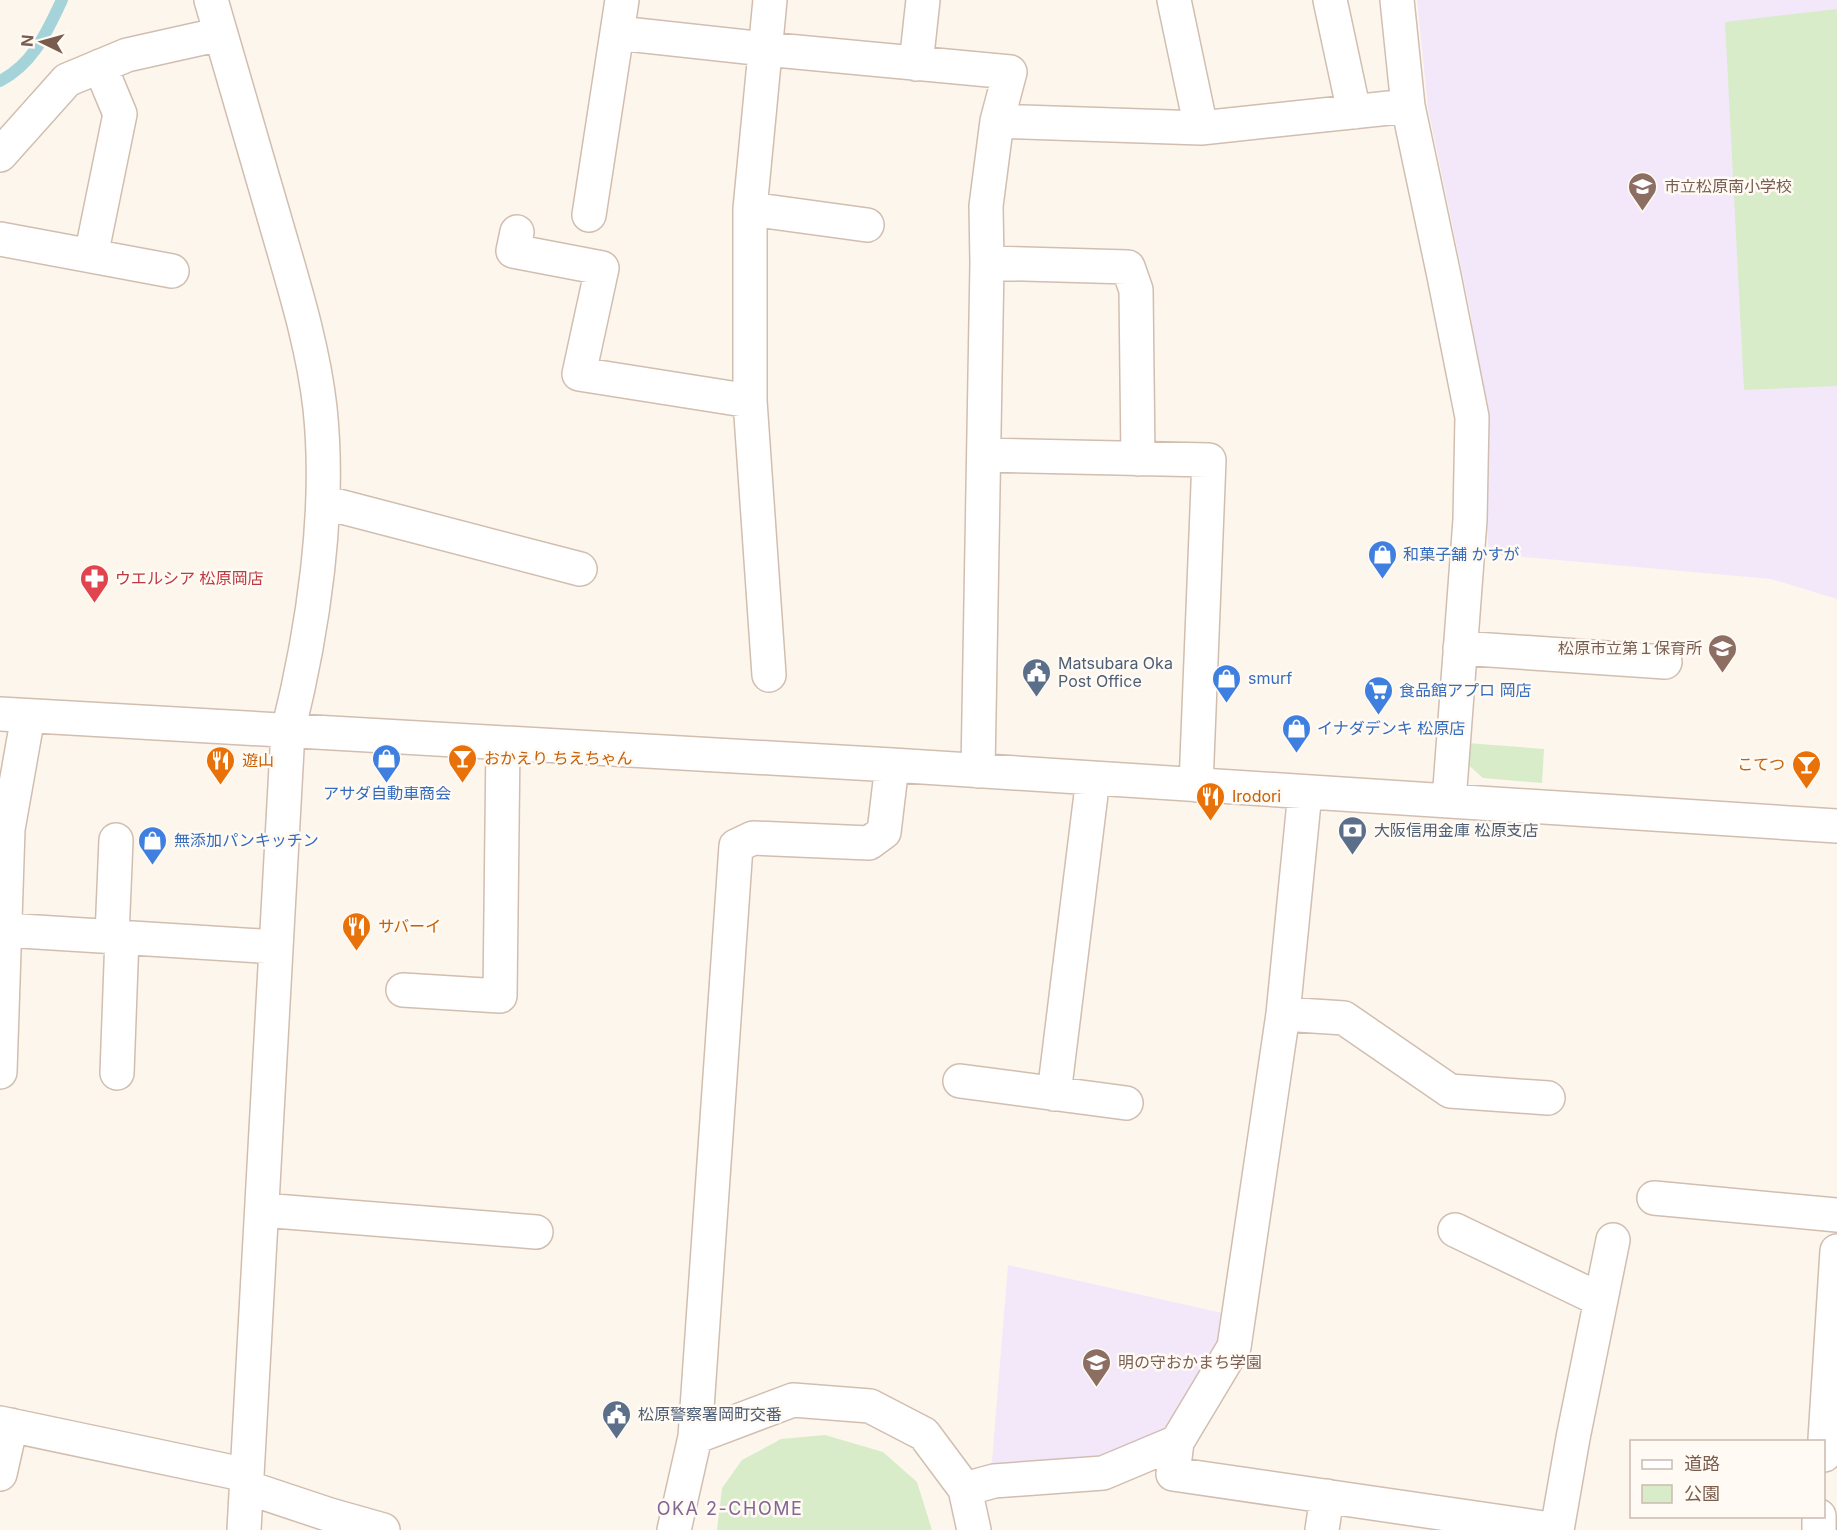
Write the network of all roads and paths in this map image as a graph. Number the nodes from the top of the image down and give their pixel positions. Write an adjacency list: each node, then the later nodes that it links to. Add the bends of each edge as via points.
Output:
1 (211, 0): 9 (street)
2 (622, 0): 8 (street)
3 (770, 0): 10 (street)
4 (923, 0): 11 (street)
5 (1174, 0): 16 (street)
6 (1330, 0): 14 (street)
7 (1397, 0): 13 (street)
8 (618, 33): 10 (street); 19 (street)
9 (220, 34): 12 (street, via 127,55); 29 (street, via 309,346 320,408)
10 (765, 49): 11 (street); 18 (street)
11 (916, 64): 15 (street, via 1011,72)
12 (100, 66): 17 (street, via 68,80); 23 (street, via 120,114)
13 (1408, 106): 14 (street); 31 (street, via 1472,417 1470,520)
14 (1354, 112): 16 (street)
15 (997, 121): 16 (street); 24 (street, via 986,206)
16 (1201, 128)
17 (0, 154)
18 (750, 209): 20 (street); 26 (street)
19 (589, 215)
20 (867, 225)
21 (517, 232): 26 (street, via 513,251 602,268 579,374)
22 (0, 239): 23 (street)
23 (91, 256): 25 (street)
24 (987, 263): 27 (street); 28 (street, via 1128,267 1136,290)
25 (172, 271)
26 (750, 401): 33 (street)
27 (984, 455): 28 (street); 38 (street)
28 (1138, 459): 40 (street, via 1209,460)
29 (323, 502): 30 (street); 35 (street, via 301,678)
30 (580, 569)
31 (1460, 648): 32 (street); 42 (street)
32 (1665, 662)
33 (769, 675)
34 (14, 715): 35 (street); 45 (street)
35 (288, 731): 36 (street); 47 (street)
36 (503, 743): 37 (street); 48 (street, via 500,996)
37 (891, 765): 38 (street); 66 (street, via 884,832 869,843 753,838 736,846)
38 (978, 771): 39 (street)
39 (1093, 778): 40 (street); 53 (street)
40 (1196, 785): 41 (street)
41 (1305, 792): 42 (street); 49 (street)
42 (1449, 801): 43 (street)
43 (1837, 826)
44 (116, 840): 46 (street)
45 (4, 930): 46 (street); 50 (street)
46 (117, 937): 47 (street); 51 (street)
47 (276, 946): 57 (street)
48 (403, 990)
49 (1282, 1014): 54 (street, via 1344,1018 1450,1091); 67 (street, via 1234,1347)
50 (0, 1072)
51 (117, 1073)
52 (960, 1081): 53 (street)
53 (1054, 1094): 55 (street)
54 (1548, 1098)
55 (1126, 1103)
56 (1654, 1198): 58 (street)
57 (262, 1210): 60 (street); 70 (street)
58 (1837, 1215)
59 (1455, 1230): 63 (street)
60 (536, 1232)
61 (1613, 1240): 63 (street)
62 (1837, 1251): 64 (street)
63 (1601, 1300): 73 (street, via 1557,1530)
64 (1833, 1379): 68 (street)
65 (5, 1424): 69 (street); 70 (street)
66 (695, 1437): 71 (street, via 793,1401 870,1406 924,1434); 76 (street)
67 (1177, 1442): 71 (street, via 1103,1473 994,1482); 72 (street, via 1173,1474)
68 (1825, 1447)
69 (0, 1474)
70 (247, 1481): 74 (street); 75 (street, via 330,1515)
71 (965, 1490): 77 (street)
72 (1327, 1496): 73 (street); 78 (street)
73 (1545, 1529)
74 (244, 1530)
75 (383, 1530)
76 (674, 1530)
77 (974, 1530)
78 (1322, 1530)

